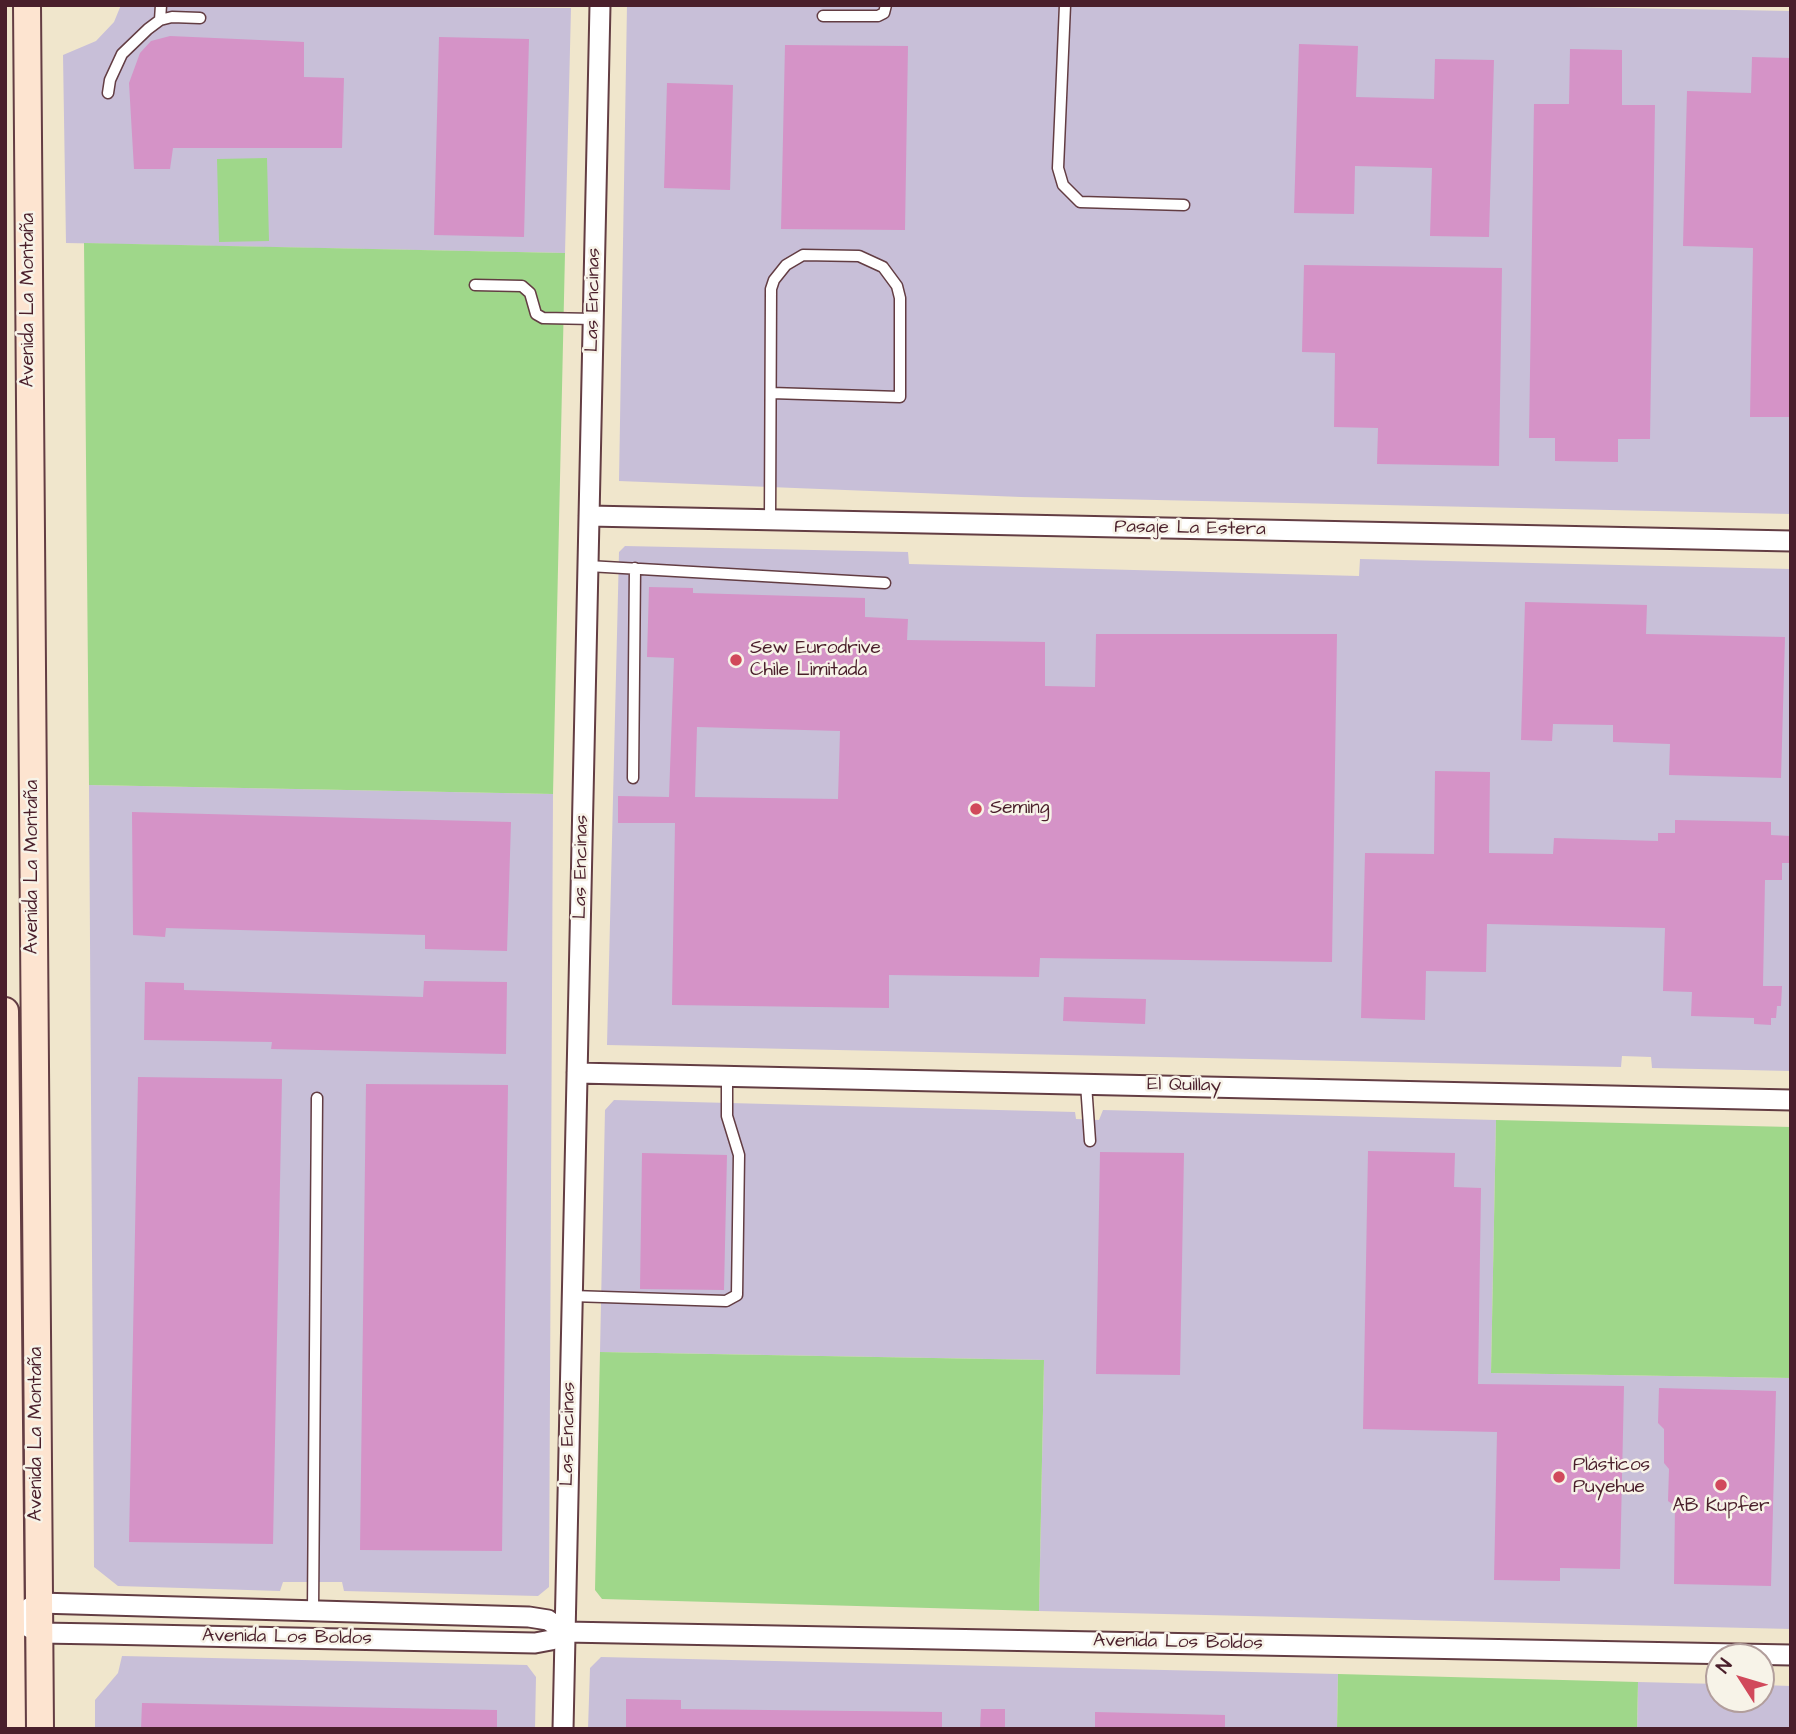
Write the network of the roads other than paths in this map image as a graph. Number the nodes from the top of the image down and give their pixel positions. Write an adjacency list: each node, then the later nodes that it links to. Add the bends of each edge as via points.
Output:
1 (27, 5): 29 (main road, Avenida La Montaña)
2 (161, 5): 8 (lane)
3 (600, 5): 12 (street, Las Encinas)
4 (887, 5): 6 (lane, via 878,16)
5 (1065, 5): 10 (lane, via 1058,169 1063,185 1080,202)
6 (823, 16)
7 (200, 18): 8 (lane)
8 (160, 20): 9 (lane, via 122,54)
9 (108, 93)
10 (1184, 205)
11 (475, 285): 12 (lane, via 522,286 530,293 536,314 543,318)
12 (594, 319): 14 (street, Las Encinas)
13 (771, 393): 13 (lane, via 771,289 779,272 803,256 859,256 883,267 900,298 900,397); 15 (lane)
14 (589, 516): 15 (street, Pasaje La Estera); 17 (street, Las Encinas)
15 (770, 520): 16 (street, Pasaje La Estera)
16 (1791, 541)
17 (589, 566): 18 (lane); 22 (street, Las Encinas)
18 (635, 568): 19 (lane); 20 (lane)
19 (885, 583)
20 (633, 778)
21 (5, 1011): 31 (main road, Avenida La Montaña)
22 (578, 1073): 23 (street, El Quillay); 28 (street, Las Encinas)
23 (727, 1076): 24 (street, El Quillay); 28 (lane, via 727,1116 739,1155 737,1295 726,1301)
24 (1086, 1084): 26 (street, El Quillay); 27 (lane)
25 (317, 1098): 30 (lane)
26 (1791, 1100)
27 (1090, 1141)
28 (572, 1296): 32 (street, Las Encinas)
29 (38, 1603): 30 (street, Avenida Los Boldos); 31 (street, Avenida Los Boldos); 33 (main road, Avenida La Montaña)
30 (313, 1611): 32 (street, Avenida Los Boldos, via 529,1616 548,1620)
31 (8, 1617): 33 (street, Avenida Los Boldos); 35 (main road, Avenida La Montaña)
32 (565, 1632): 33 (street, Avenida Los Boldos, via 535,1643); 34 (street, Avenida Los Boldos); 37 (street, Las Encinas)
33 (39, 1633): 36 (main road, Avenida La Montaña)
34 (1791, 1655)
35 (12, 1729)
36 (40, 1729)
37 (563, 1729)

